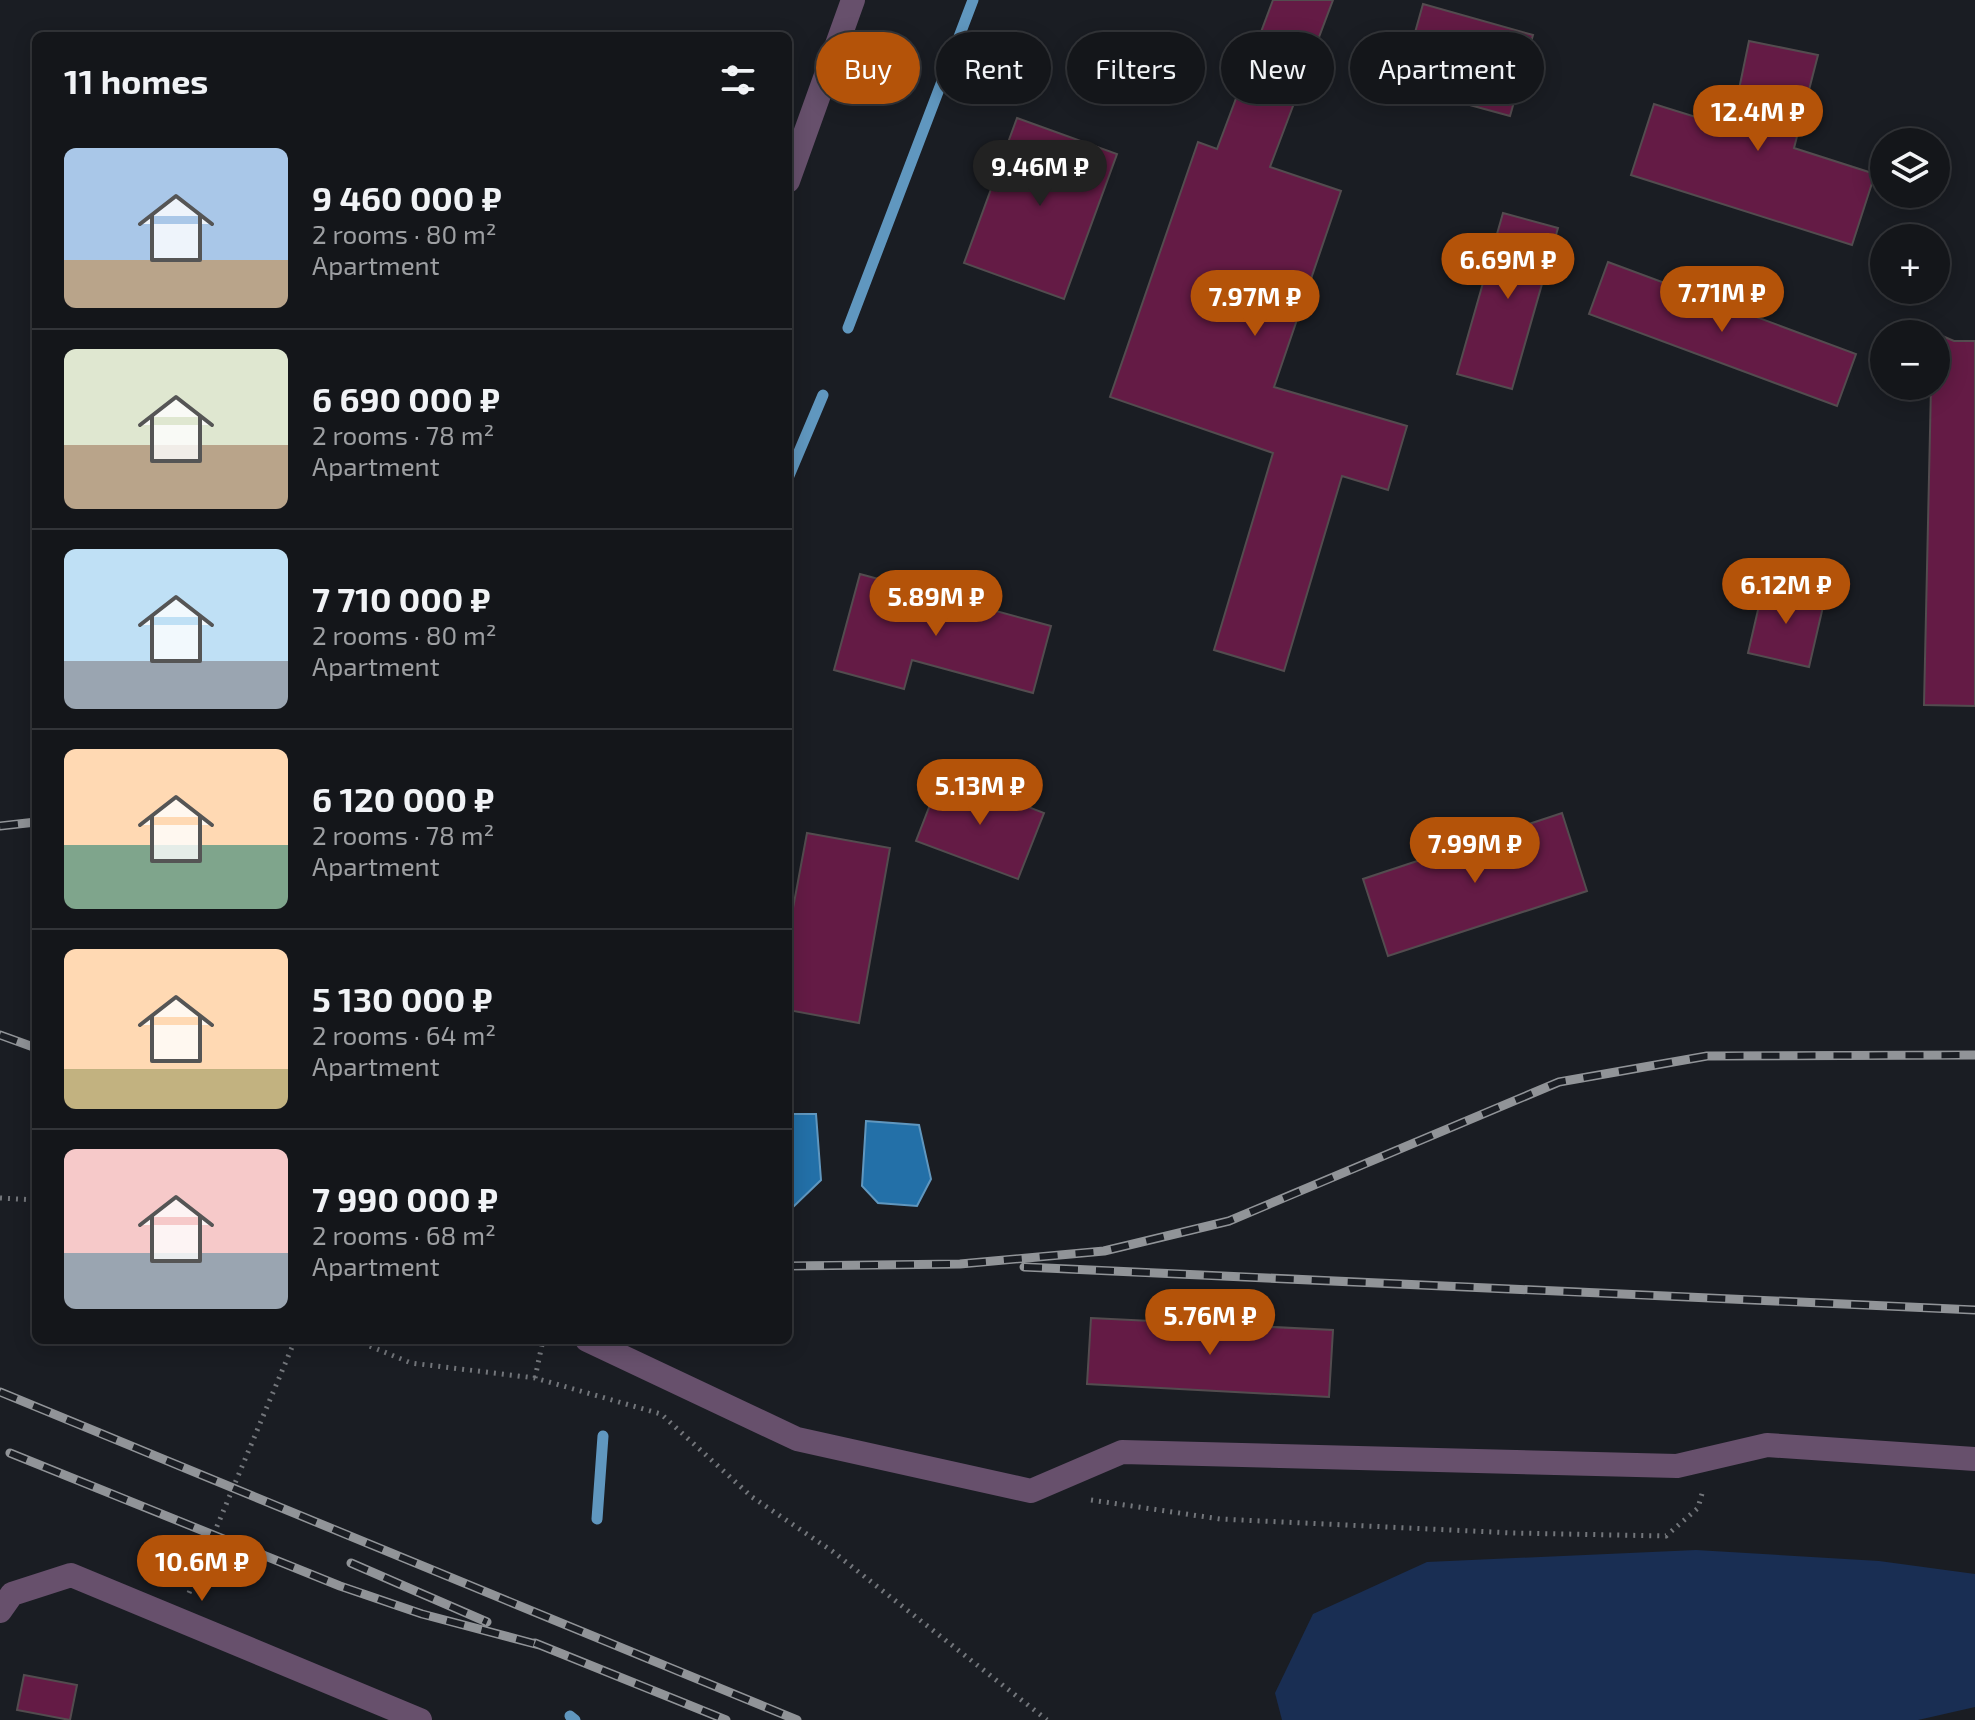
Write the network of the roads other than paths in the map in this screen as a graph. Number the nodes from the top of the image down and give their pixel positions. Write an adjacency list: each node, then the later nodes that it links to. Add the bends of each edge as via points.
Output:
1 (853, 0): 2 (street)
2 (792, 170)
3 (595, 1344): 4 (street, via 797,1439 1031,1491 1122,1452 1677,1466 1767,1445)
4 (1975, 1459)
5 (0, 1611): 6 (street, via 12,1594 71,1575)
6 (420, 1720)

